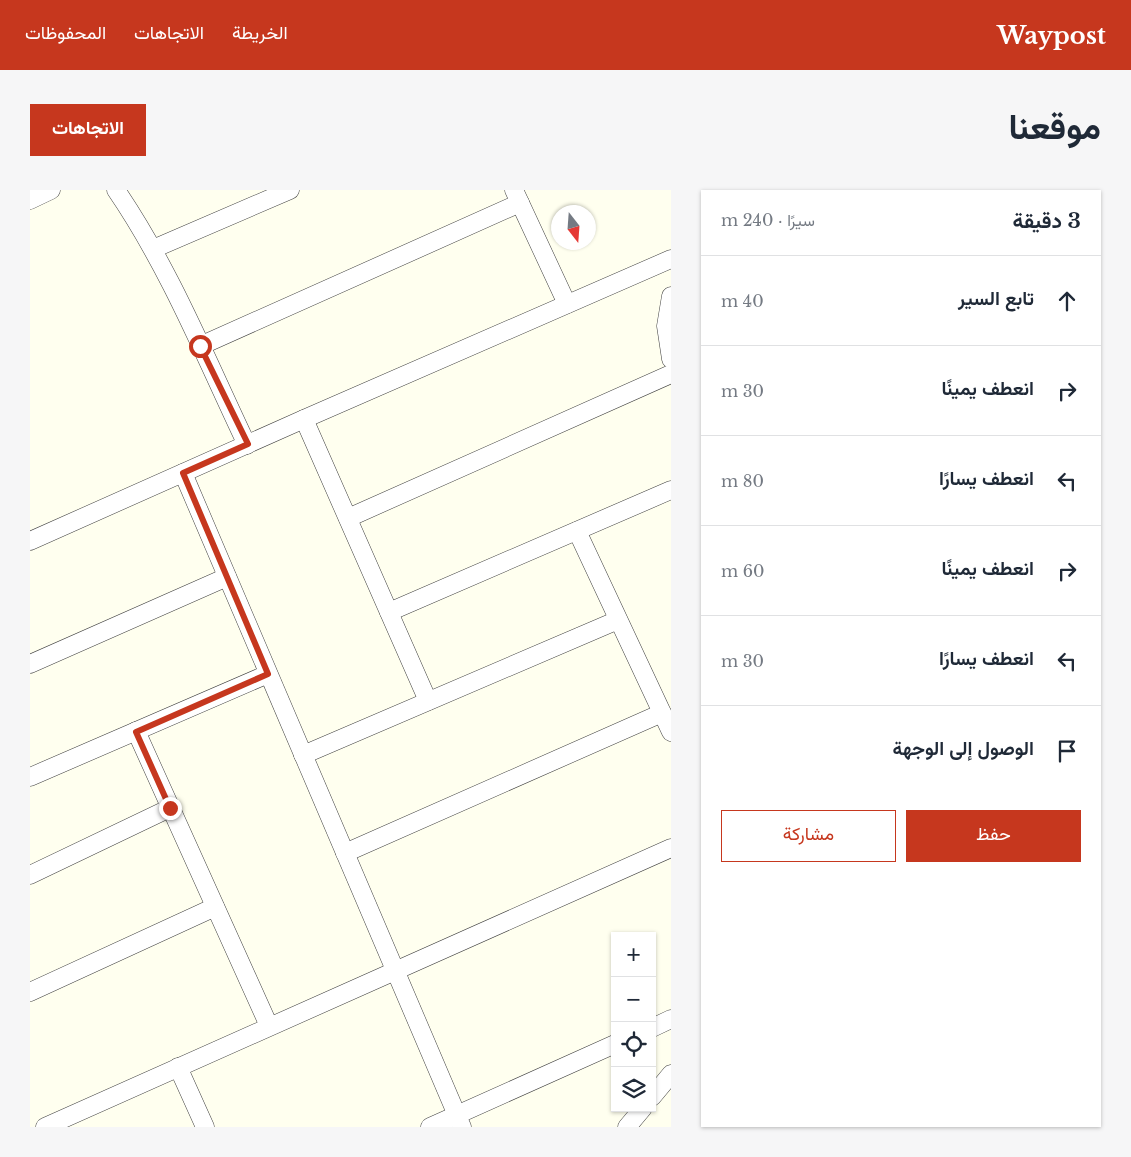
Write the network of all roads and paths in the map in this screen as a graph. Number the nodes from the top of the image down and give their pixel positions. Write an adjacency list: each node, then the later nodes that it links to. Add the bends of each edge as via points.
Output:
1 (52, 190): 5 (street)
2 (116, 190): 6 (street)
3 (288, 191): 6 (street)
4 (517, 196): 9 (street); 10 (street)
5 (30, 200)
6 (153, 249): 10 (street)
7 (671, 259): 9 (street)
8 (671, 296): 11 (street, via 666,326)
9 (567, 304): 13 (street)
10 (200, 346): 14 (street)
11 (671, 359)
12 (671, 374): 17 (street)
13 (304, 419): 14 (street); 17 (street)
14 (248, 444): 15 (street)
15 (183, 473): 19 (street); 20 (street)
16 (671, 490): 18 (street)
17 (348, 518): 21 (street)
18 (578, 531): 21 (street); 22 (street)
19 (30, 541)
20 (227, 577): 23 (street); 24 (street)
21 (389, 612): 25 (street)
22 (618, 620): 25 (street); 26 (street)
23 (30, 664)
24 (268, 674): 27 (street); 29 (street)
25 (428, 701): 29 (street)
26 (662, 713): 28 (street); 33 (street)
27 (136, 732): 30 (street); 31 (street)
28 (671, 732)
29 (303, 755): 33 (street)
30 (30, 778)
31 (170, 808): 34 (street); 35 (street)
32 (670, 852): 36 (street)
33 (345, 853): 36 (street)
34 (30, 875)
35 (215, 907): 37 (street); 39 (street)
36 (396, 971): 39 (street); 46 (street)
37 (30, 992)
38 (671, 1019): 40 (street)
39 (269, 1026): 42 (street)
40 (656, 1026)
41 (611, 1046): 46 (street)
42 (178, 1067): 47 (street); 48 (street)
43 (671, 1074): 44 (street)
44 (656, 1092)
45 (640, 1112): 50 (street)
46 (459, 1121): 49 (street)
47 (45, 1127)
48 (205, 1127)
49 (430, 1127)
50 (627, 1127)

